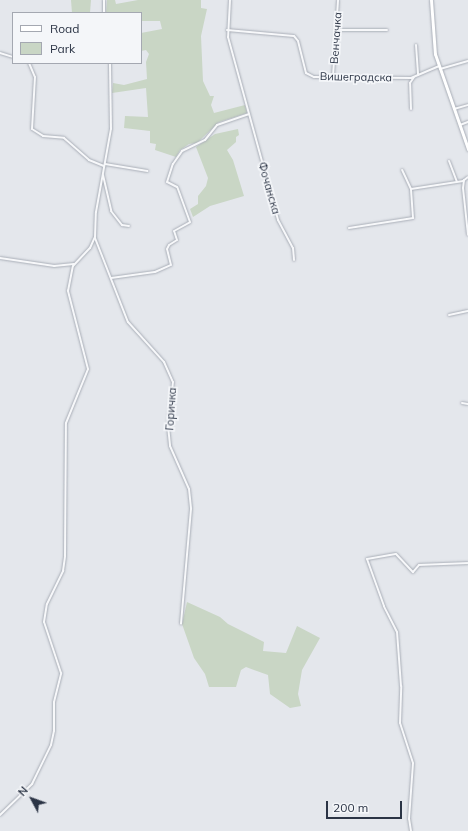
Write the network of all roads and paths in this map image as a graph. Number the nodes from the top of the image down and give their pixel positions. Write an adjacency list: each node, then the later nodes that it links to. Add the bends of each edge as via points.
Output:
1 (104, 0): 5 (street)
2 (230, 0): 6 (street, Фочанска)
3 (338, 0): 7 (street, Венчачка)
4 (431, 0): 15 (main road, via 433,43)
5 (104, 12)
6 (227, 30): 17 (street, Вишеградска, via 294,36 298,41 306,73 317,77); 22 (street, Фочанска)
7 (337, 30): 8 (street); 17 (street, Венчачка)
8 (387, 30)
9 (416, 45): 16 (street)
10 (0, 53): 11 (street)
11 (12, 57)
12 (468, 61): 15 (street, Вишеградска)
13 (29, 64): 29 (street, via 35,77 32,129 43,136 64,138 89,160)
14 (110, 64): 29 (street, via 111,129)
15 (439, 67): 16 (street, Вишеградска); 21 (main road)
16 (418, 75): 18 (street, Вишеградска)
17 (333, 76): 18 (street, Вишеградска)
18 (414, 77): 20 (street, via 410,83)
19 (468, 105): 21 (street)
20 (411, 109)
21 (454, 109): 24 (main road)
22 (249, 114): 42 (street, Фочанска, via 278,220 293,248); 44 (street, via 217,125 205,140 182,151 173,164 167,182 177,187 190,222 174,230 177,240 167,249 171,265 155,272)
23 (468, 122): 24 (street)
24 (460, 125): 26 (main road)
25 (468, 134): 26 (street)
26 (463, 136): 27 (main road)
27 (468, 149)
28 (449, 161): 35 (street)
29 (104, 165): 31 (street); 32 (street)
30 (402, 170): 36 (street)
31 (147, 171)
32 (103, 174): 37 (street, via 111,211 122,225); 40 (street, via 96,212)
33 (468, 177): 34 (street)
34 (464, 180): 35 (street); 39 (street)
35 (456, 182): 36 (street)
36 (411, 189): 38 (street, via 413,218)
37 (129, 226)
38 (349, 228)
39 (468, 235)
40 (95, 236): 43 (street, via 90,248); 44 (street, Горичка)
41 (0, 258): 43 (street, via 54,266)
42 (294, 260)
43 (74, 264): 51 (street, via 68,297 88,369 66,423 65,556 63,571 47,604 44,622 61,673 54,702 51,745 32,784)
44 (111, 278): 50 (street, Горичка, via 128,322 166,366 173,382 168,426 170,446 189,488 191,519)
45 (468, 311): 46 (street)
46 (449, 315)
47 (462, 403): 48 (street)
48 (468, 404)
49 (468, 563): 52 (street, via 419,565 413,572 396,554 367,558 384,606 397,632 401,686 400,723 413,760 409,819)
50 (181, 624)
51 (0, 814)
52 (411, 831)

